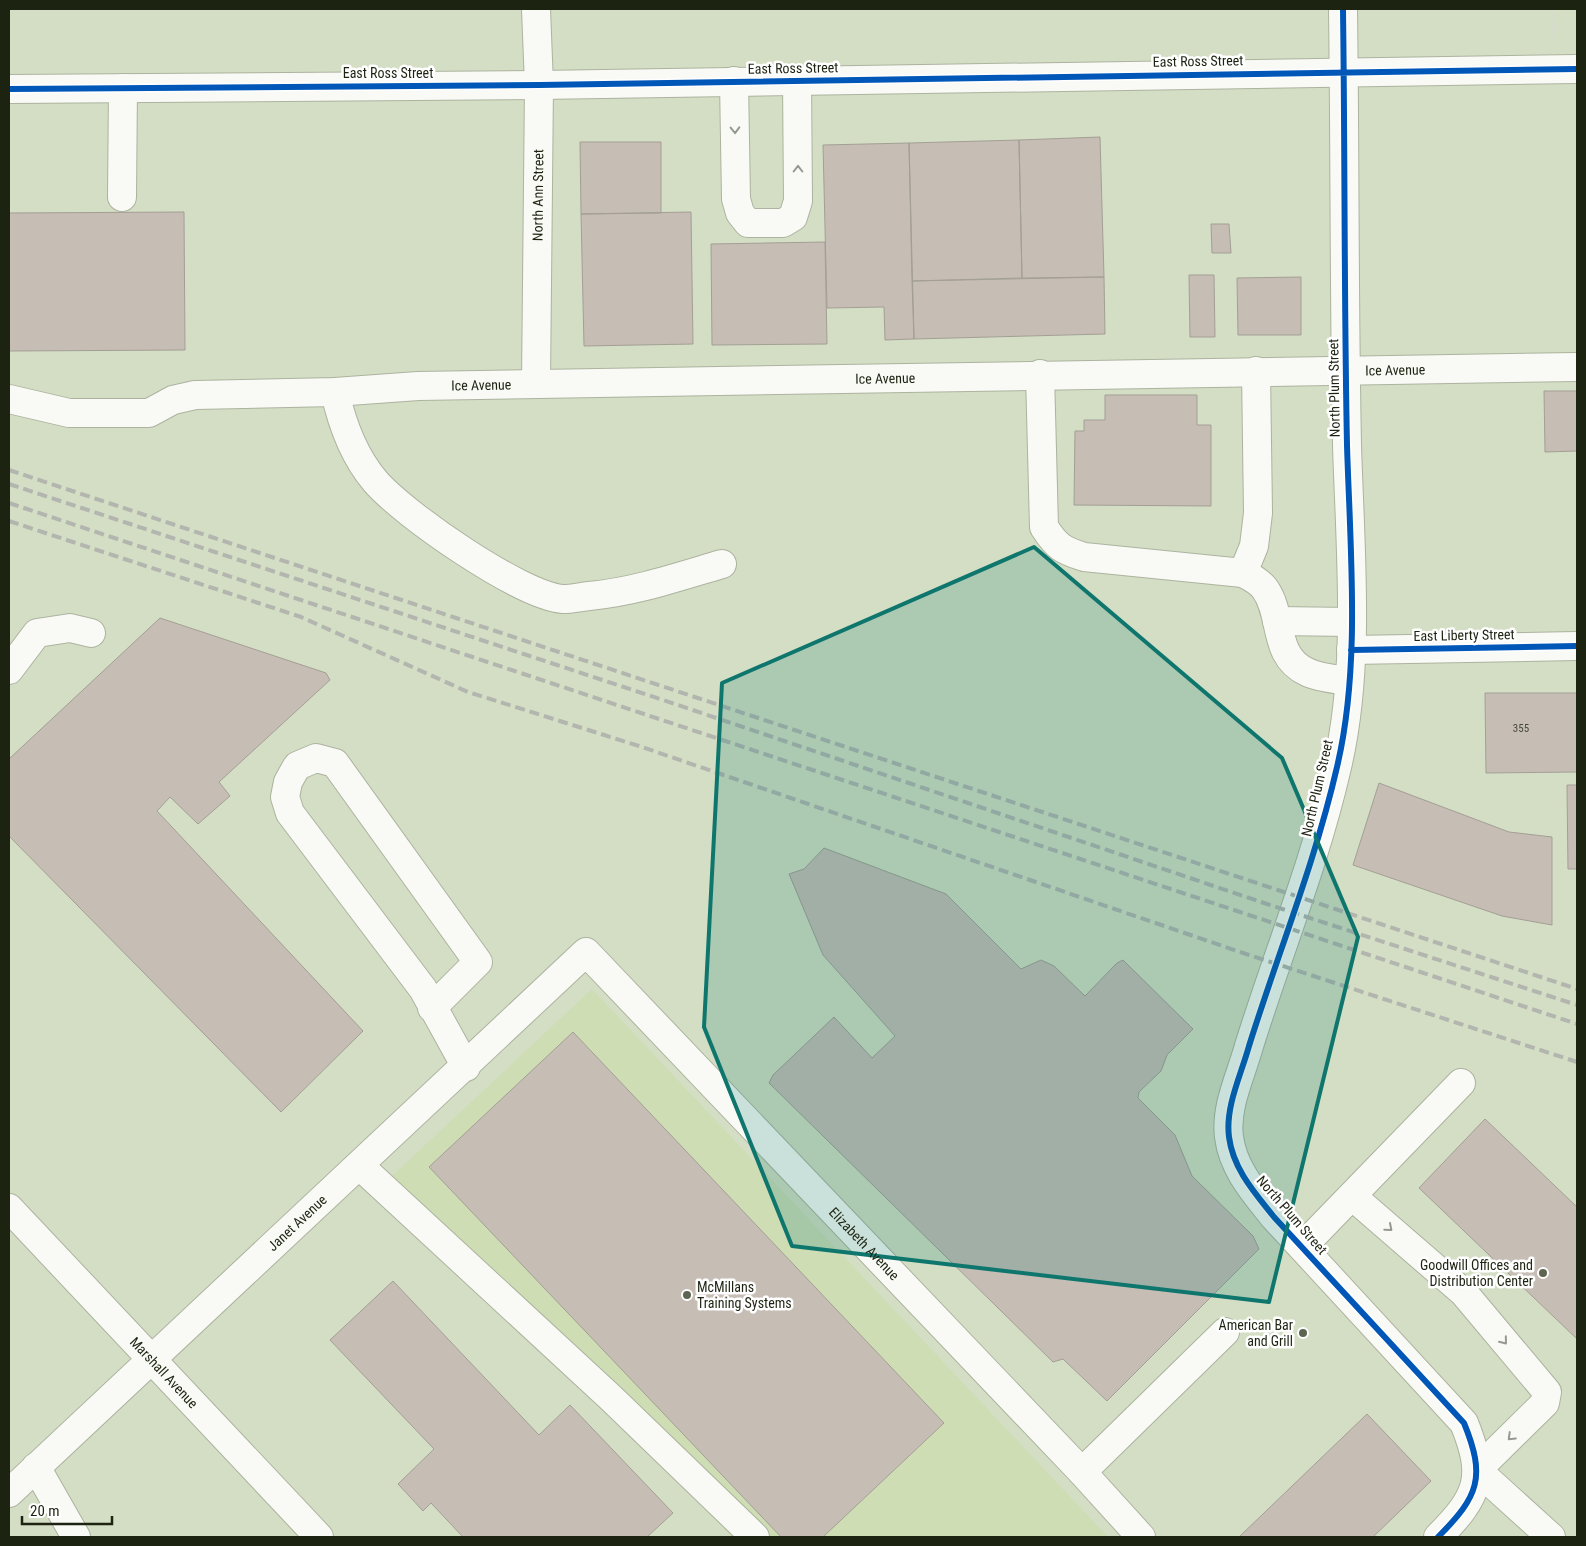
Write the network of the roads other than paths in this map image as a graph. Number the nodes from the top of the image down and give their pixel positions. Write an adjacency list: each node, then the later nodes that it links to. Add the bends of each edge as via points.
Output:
1 (536, 9): 7 (street, North Ann Street)
2 (1343, 9): 4 (street, North Plum Street)
3 (1577, 69): 4 (street, East Ross Street)
4 (1344, 71): 5 (street, East Ross Street); 12 (street, North Plum Street)
5 (797, 80): 6 (street, East Ross Street); 6 (street, one-way to 5, via 736,199 740,213 748,223 783,223 793,217 798,201)
6 (734, 81): 7 (street, East Ross Street)
7 (539, 85): 8 (street, East Ross Street); 15 (street, North Ann Street)
8 (123, 88): 9 (street, East Ross Street); 10 (street)
9 (9, 89)
10 (122, 197)
11 (1577, 367): 12 (street, Ice Avenue)
12 (1346, 370): 13 (street, Ice Avenue); 21 (street, North Plum Street)
13 (1256, 371): 14 (street, Ice Avenue); 19 (street, via 1258,513 1254,546)
14 (1040, 374): 15 (street, Ice Avenue); 19 (street, via 1044,527 1055,544 1066,552 1084,557)
15 (536, 383): 16 (street, Ice Avenue)
16 (335, 392): 17 (street, Ice Avenue, via 195,395 173,400 149,412 69,413); 18 (street, via 341,421 356,454 375,481 408,513 537,594 563,599 619,593)
17 (9, 399)
18 (722, 564)
19 (1243, 573): 20 (street, via 1264,587)
20 (1276, 621): 21 (street); 26 (street, via 1283,648 1297,666 1309,673)
21 (1351, 622): 24 (street, North Plum Street)
22 (91, 633): 25 (street, via 70,628 37,633)
23 (1577, 646): 24 (street, East Liberty Street)
24 (1351, 650): 26 (street, North Plum Street)
25 (9, 670)
26 (1349, 681): 34 (street, North Plum Street, via 1338,762 1322,832 1258,1019 1228,1124 1234,1156 1246,1181)
27 (586, 952): 29 (street, Janet Avenue); 39 (street, Elizabeth Avenue)
28 (432, 1008): 28 (street, via 423,989 290,813 285,797 288,782 297,766 316,758 335,763 478,962); 29 (street)
29 (466, 1067): 31 (street, Janet Avenue)
30 (1461, 1083): 32 (street)
31 (360, 1166): 36 (street, Janet Avenue); 43 (street, via 611,1398)
32 (1352, 1196): 34 (street); 38 (street, one-way to 38, via 1464,1292 1547,1392 1545,1403)
33 (9, 1208): 36 (street, Marshall Avenue)
34 (1302, 1247): 38 (street, North Plum Street, via 1464,1423 1474,1449)
35 (1225, 1332): 39 (street)
36 (152, 1358): 37 (street, Janet Avenue); 42 (street, Marshall Avenue)
37 (36, 1467): 40 (street, Janet Avenue); 41 (street)
38 (1477, 1470): 45 (street, North Plum Street, via 1472,1496); 46 (street)
39 (1082, 1472): 44 (street, Elizabeth Avenue)
40 (9, 1493)
41 (76, 1537)
42 (319, 1537)
43 (755, 1537)
44 (1140, 1537)
45 (1438, 1537)
46 (1551, 1537)

